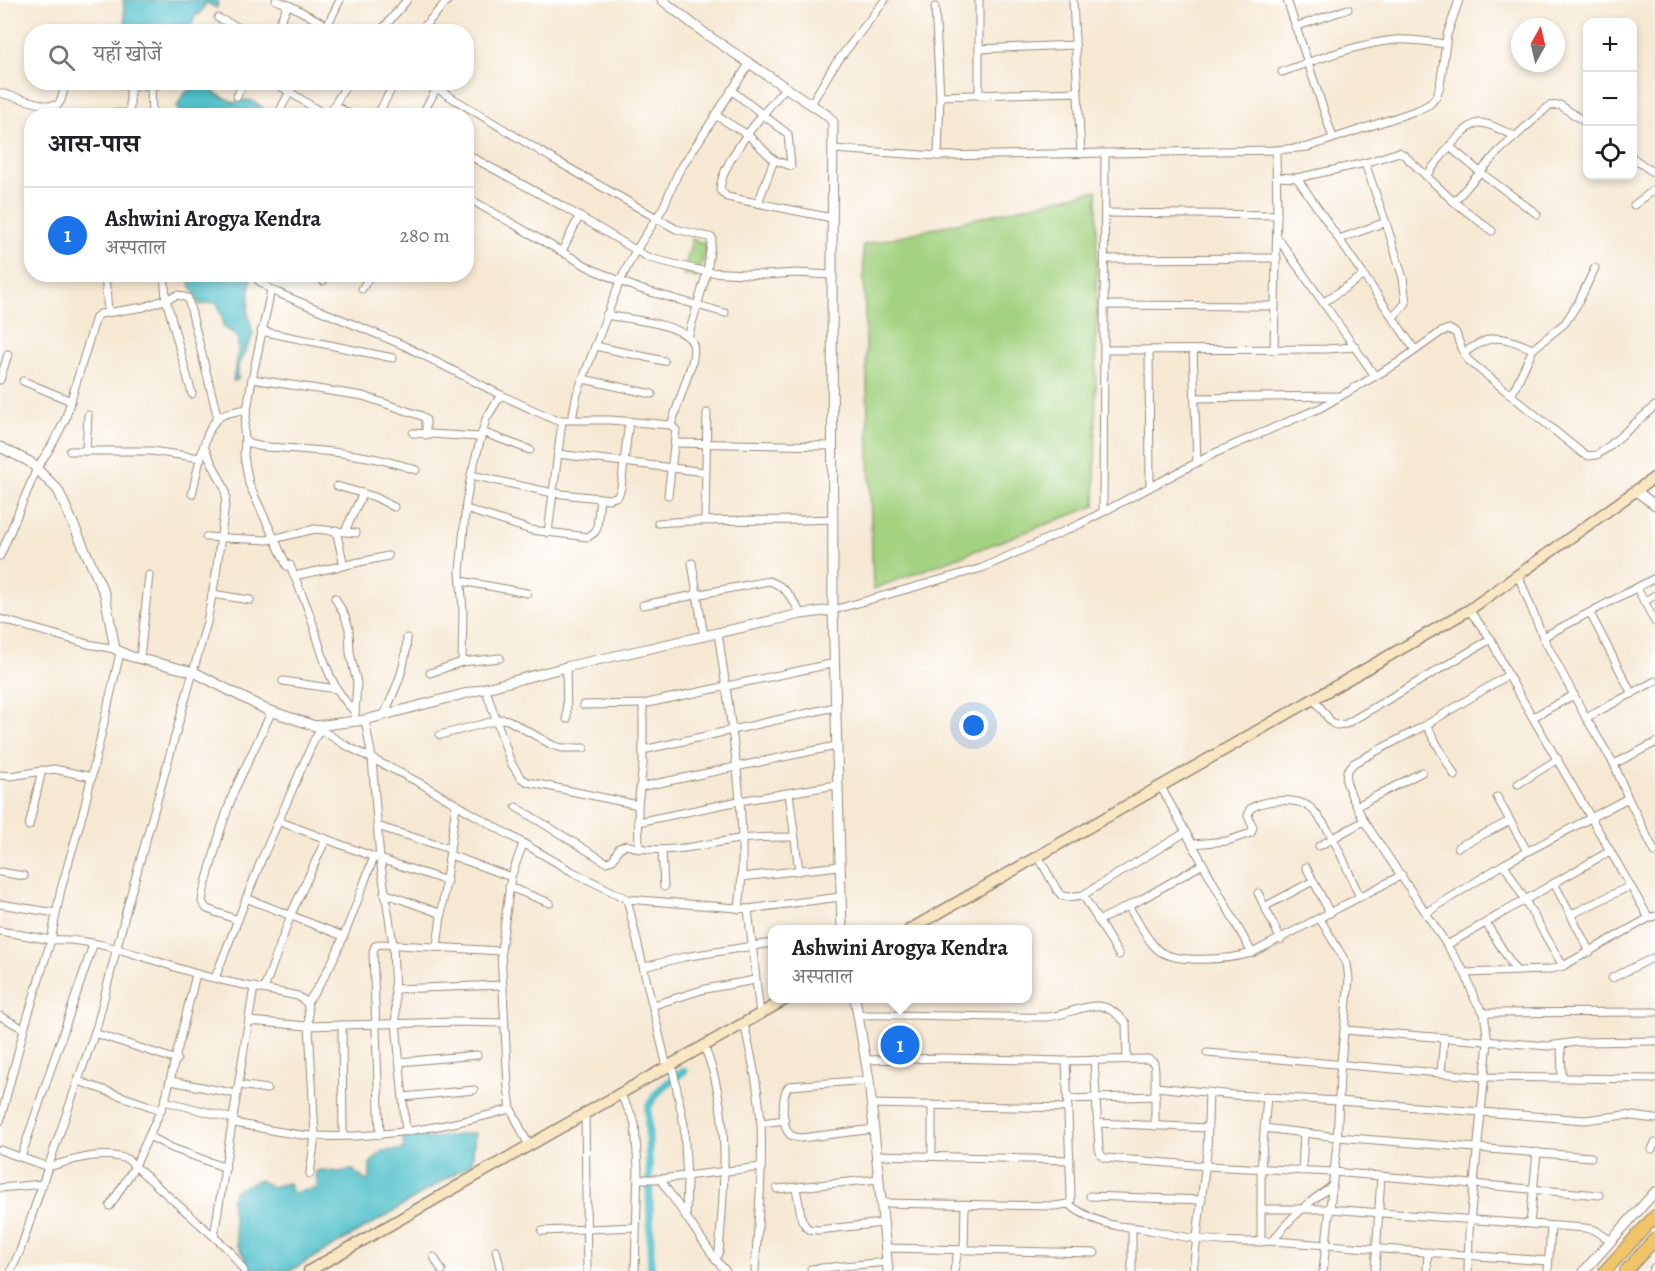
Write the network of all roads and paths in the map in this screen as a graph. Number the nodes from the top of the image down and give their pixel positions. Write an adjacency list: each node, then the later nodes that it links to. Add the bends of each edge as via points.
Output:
1 (276, 0): 11 (street)
2 (340, 0): 18 (street)
3 (407, 0): 19 (street)
4 (448, 0): 20 (street)
5 (662, 0): 26 (street)
6 (885, 0): 45 (street, via 833,67)
7 (1287, 0): 21 (street)
8 (1459, 0): 22 (street)
9 (979, 1): 24 (street)
10 (1073, 2): 23 (street)
11 (291, 4): 16 (street); 17 (street)
12 (935, 8): 44 (street)
13 (1348, 9): 21 (street)
14 (218, 18): 15 (street)
15 (226, 24)
16 (280, 24)
17 (320, 24)
18 (328, 24)
19 (387, 24)
20 (426, 24)
21 (1296, 27): 25 (street)
22 (1446, 44): 25 (street, via 1395,40); 62 (street, via 1440,86 1430,104)
23 (1075, 45): 24 (street); 40 (street)
24 (979, 49): 42 (street)
25 (1307, 62): 27 (street); 62 (street)
26 (749, 64): 28 (street); 38 (street)
27 (1282, 72)
28 (785, 88): 45 (street); 57 (street)
29 (64, 90): 41 (street, via 58,105 48,106)
30 (130, 90): 47 (street)
31 (152, 90): 48 (street)
32 (240, 90): 43 (street)
33 (286, 90): 39 (street)
34 (344, 90): 46 (street)
35 (391, 90): 53 (street)
36 (435, 90): 54 (street)
37 (439, 90): 55 (street)
38 (731, 90): 57 (street); 58 (street)
39 (289, 92): 49 (street); 50 (street)
40 (1078, 92): 42 (street); 66 (street)
41 (0, 93)
42 (979, 94): 44 (street)
43 (237, 96)
44 (940, 96): 68 (street)
45 (811, 104): 64 (street, via 833,122)
46 (334, 105): 51 (street); 52 (street)
47 (130, 108)
48 (152, 108)
49 (281, 108)
50 (315, 108)
51 (332, 108)
52 (339, 108)
53 (380, 108)
54 (425, 108)
55 (469, 108)
56 (474, 111): 87 (street)
57 (763, 114): 60 (street); 70 (street, via 788,134 791,166)
58 (716, 115): 60 (street); 87 (street, via 678,173)
59 (1583, 121): 61 (street, via 1566,108 1550,106)
60 (748, 135): 70 (street); 81 (street, via 724,172 720,190 727,197)
61 (1516, 136): 63 (street, via 1477,123); 73 (street)
62 (1333, 138): 65 (street, via 1308,147)
63 (1450, 147): 73 (street); 75 (street)
64 (833, 149): 68 (street); 88 (street)
65 (1276, 150): 67 (street); 76 (street)
66 (1081, 154): 67 (street); 68 (street)
67 (1106, 154): 83 (street)
68 (938, 156)
69 (474, 158): 86 (street)
70 (774, 160): 81 (street)
71 (1637, 161): 74 (street)
72 (1365, 163): 75 (street, via 1399,152); 77 (street); 89 (street)
73 (1480, 172): 80 (street); 84 (street)
74 (1655, 174)
75 (1426, 176): 80 (street)
76 (1277, 177): 77 (street); 85 (street)
77 (1297, 178): 92 (street)
78 (1655, 189): 82 (street)
79 (474, 202): 94 (street)
80 (1454, 202): 90 (street)
81 (758, 203): 88 (street)
82 (1634, 205)
83 (1105, 213): 85 (street); 96 (street)
84 (1537, 214)
85 (1277, 215): 91 (street)
86 (579, 217): 93 (street); 94 (street)
87 (656, 217): 93 (street); 98 (street, via 676,229 712,238)
88 (832, 218): 99 (street)
89 (1386, 222): 92 (street); 116 (street, via 1406,293 1404,307)
90 (1492, 231)
91 (1277, 237): 95 (street); 109 (street)
92 (1339, 239): 100 (street)
93 (636, 250): 98 (street, via 661,262); 101 (street)
94 (562, 251): 101 (street)
95 (1277, 258): 96 (street); 112 (street)
96 (1105, 259): 111 (street)
97 (1595, 268): 121 (street, via 1564,323)
98 (707, 272): 99 (street); 110 (street)
99 (832, 275): 158 (street)
100 (1364, 275): 109 (street); 116 (street)
101 (620, 281): 110 (street); 115 (street)
102 (106, 282): 113 (street)
103 (165, 282): 108 (street)
104 (261, 282): 107 (street)
105 (366, 282): 106 (street)
106 (362, 289)
107 (271, 290): 117 (street); 139 (street, via 403,345)
108 (166, 299): 113 (street); 136 (street); 147 (street, via 178,295 188,298)
109 (1324, 302): 120 (street)
110 (696, 305): 114 (street); 118 (street)
111 (1105, 305): 112 (street); 122 (street)
112 (1274, 306): 125 (street)
113 (108, 312): 142 (street, via 96,317)
114 (724, 313)
115 (606, 315): 118 (street, via 656,324); 119 (street)
116 (1392, 317): 126 (street)
117 (261, 331): 129 (street); 132 (street)
118 (688, 337): 151 (street, via 694,353)
119 (595, 346): 130 (street); 133 (street)
120 (1356, 347): 125 (street); 131 (street)
121 (1533, 349): 127 (street, via 1490,338); 138 (street)
122 (1105, 350): 123 (street); 185 (street)
123 (1149, 350): 124 (street); 175 (street)
124 (1193, 350): 125 (street); 141 (street)
125 (1274, 350)
126 (1415, 350): 127 (street, via 1449,329 1456,333); 131 (street)
127 (1464, 353): 138 (street)
128 (8, 354): 134 (street)
129 (393, 358)
130 (664, 361)
131 (1375, 376): 140 (street)
132 (252, 379): 144 (street); 154 (street, via 363,396 419,414 426,420)
133 (583, 379): 137 (street); 148 (street)
134 (0, 380)
135 (23, 381): 142 (street)
136 (192, 394)
137 (652, 394)
138 (1512, 394): 143 (street, via 1589,456 1607,448)
139 (501, 395): 149 (street); 153 (street)
140 (1339, 396): 141 (street); 167 (street)
141 (1195, 398): 167 (street)
142 (71, 401): 168 (street, via 65,420)
143 (1655, 406)
144 (241, 410): 147 (street); 155 (street)
145 (707, 413): 157 (street)
146 (88, 415): 163 (street)
147 (218, 419): 160 (street, via 210,428)
148 (572, 419): 149 (street); 150 (street)
149 (562, 421): 164 (street)
150 (628, 422): 151 (street); 166 (street)
151 (671, 425): 156 (street, via 676,430)
152 (413, 433): 154 (street)
153 (481, 434): 154 (street); 161 (street); 172 (street)
154 (426, 435)
155 (245, 440): 170 (street, via 261,446 376,458); 195 (street, via 249,484)
156 (675, 443): 157 (street); 169 (street)
157 (706, 445): 158 (street); 171 (street)
158 (832, 446): 187 (street)
159 (0, 447): 168 (street)
160 (204, 447): 165 (street); 194 (street, via 225,489)
161 (530, 450)
162 (70, 451): 163 (street)
163 (86, 451): 165 (street, via 151,451)
164 (558, 454): 166 (street); 178 (street)
165 (201, 458): 179 (street)
166 (624, 461): 169 (street); 181 (street, via 618,496)
167 (1197, 462): 175 (street)
168 (37, 468): 196 (street); 225 (street, via 58,490 105,595)
169 (672, 468): 171 (street); 180 (street)
170 (416, 470)
171 (705, 472): 186 (street)
172 (471, 475): 178 (street); 184 (street)
173 (1655, 477): 176 (main road)
174 (338, 486): 177 (street)
175 (1150, 487): 185 (street)
176 (1636, 491): 182 (street); 201 (main road)
177 (363, 493): 183 (street); 190 (street)
178 (553, 493): 181 (street); 192 (street)
179 (192, 494)
180 (668, 495)
181 (600, 498): 192 (street, via 597,528 591,536)
182 (1655, 505)
183 (394, 507)
184 (466, 509): 192 (street); 204 (street)
185 (1103, 512): 214 (street, via 982,568)
186 (705, 519): 187 (street); 188 (street)
187 (833, 519): 214 (street)
188 (658, 523)
189 (336, 530): 190 (street); 195 (street, via 315,529); 199 (street)
190 (345, 531): 191 (street)
191 (356, 533)
192 (548, 533)
193 (206, 537): 194 (street)
194 (221, 538): 195 (street); 207 (street)
195 (278, 539): 202 (street)
196 (0, 556)
197 (388, 556): 199 (street)
198 (692, 563): 208 (street)
199 (344, 566): 202 (street)
200 (149, 575): 226 (street)
201 (1518, 575): 215 (main road); 222 (street)
202 (294, 576): 238 (street)
203 (1655, 578): 205 (street)
204 (461, 581): 206 (street); 228 (street)
205 (1637, 588): 212 (street); 216 (street)
206 (527, 593)
207 (213, 594): 211 (street); 231 (street)
208 (697, 594): 213 (street); 217 (street, via 769,581 782,586); 221 (street)
209 (1655, 595): 212 (street)
210 (335, 598): 247 (street, via 349,629 357,683)
211 (250, 600)
212 (1644, 602): 219 (street)
213 (643, 604)
214 (833, 610): 217 (street); 229 (street)
215 (1469, 610): 224 (street); 241 (main road)
216 (1590, 613): 222 (street); 239 (street)
217 (801, 614): 220 (street)
218 (0, 619): 225 (street)
219 (1655, 622)
220 (718, 632): 221 (street); 237 (street)
221 (704, 637): 230 (street)
222 (1543, 637): 240 (street)
223 (407, 638): 246 (street, via 403,672)
224 (1491, 639): 233 (street); 241 (street, via 1346,724 1332,723)
225 (118, 651): 226 (street); 269 (street)
226 (140, 658): 231 (street)
227 (500, 658): 228 (street)
228 (462, 662): 232 (street)
229 (835, 663): 237 (street); 244 (street)
230 (566, 667): 236 (street); 251 (street)
231 (194, 672): 245 (street); 359 (street)
232 (430, 673)
233 (1508, 675): 248 (street); 253 (street)
234 (283, 681): 238 (street)
235 (1655, 681): 239 (street)
236 (485, 687): 246 (street); 250 (street)
237 (726, 688): 242 (street); 255 (street)
238 (336, 689): 247 (street)
239 (1632, 694): 249 (street)
240 (1574, 695): 248 (street); 249 (street)
241 (1313, 698): 273 (main road)
242 (644, 704): 243 (street); 260 (street)
243 (583, 705)
244 (835, 707): 255 (street); 258 (street)
245 (272, 711): 254 (street); 344 (street, via 234,791 203,894 207,909)
246 (384, 714): 252 (street)
247 (354, 717): 252 (street); 254 (street)
248 (1533, 717): 262 (street)
249 (1586, 718): 263 (street)
250 (497, 719): 256 (street); 259 (street, via 508,720 552,745); 278 (street, via 520,778)
251 (567, 719)
252 (365, 720): 261 (street)
253 (1426, 725): 268 (street); 280 (street, via 1354,763 1347,771 1346,781)
254 (318, 728): 261 (street); 283 (street)
255 (732, 730): 260 (street); 264 (street)
256 (440, 735)
257 (1655, 743): 263 (street)
258 (836, 746): 264 (street); 271 (street)
259 (584, 748)
260 (643, 750): 272 (street)
261 (372, 758): 279 (street); 288 (street)
262 (1558, 759): 270 (street); 282 (street)
263 (1614, 764): 276 (street)
264 (736, 765): 272 (street); 277 (street)
265 (42, 770): 267 (street); 269 (street); 287 (street)
266 (1422, 772): 280 (street)
267 (0, 775)
268 (1455, 776)
269 (92, 777): 336 (street)
270 (1518, 784)
271 (837, 785): 274 (street); 308 (street)
272 (640, 787): 278 (street)
273 (1161, 787): 289 (street); 304 (main road)
274 (789, 793): 277 (street); 290 (street)
275 (1497, 797): 285 (street)
276 (1628, 798): 282 (street); 303 (street)
277 (739, 801): 286 (street); 292 (street)
278 (638, 805): 286 (street)
279 (456, 806): 294 (street); 302 (street)
280 (1357, 806): 284 (street)
281 (516, 807): 298 (street, via 602,861 613,860 622,846)
282 (1589, 817): 300 (street); 301 (street)
283 (278, 821): 291 (street); 327 (street)
284 (1365, 821): 293 (street); 312 (street)
285 (1510, 821): 297 (street); 300 (street)
286 (638, 822): 298 (street)
287 (29, 826)
288 (377, 826): 302 (street); 305 (street)
289 (1186, 832): 295 (street); 324 (street)
290 (794, 837): 292 (street); 310 (street)
291 (326, 839): 305 (street); 341 (street)
292 (741, 839): 299 (street); 315 (street)
293 (1333, 839): 295 (street, via 1309,807 1283,800 1250,809 1248,816 1253,827 1247,835); 296 (street); 326 (street)
294 (523, 844): 314 (street); 328 (street)
295 (1193, 844): 306 (street)
296 (1319, 846)
297 (1458, 847)
298 (639, 849): 299 (street)
299 (662, 851): 321 (street)
300 (1527, 851): 307 (street)
301 (1610, 851): 318 (street); 319 (street)
302 (450, 852): 314 (street); 316 (street)
303 (1655, 852)
304 (1038, 856): 324 (street, via 1062,896); 348 (main road)
305 (377, 858): 316 (street); 322 (street); 350 (street)
306 (1203, 864): 332 (street); 362 (street)
307 (1504, 864): 329 (street); 337 (street)
308 (839, 866): 310 (street); 325 (street)
309 (1306, 867): 317 (street)
310 (799, 871): 315 (street)
311 (0, 872): 313 (street)
312 (1402, 875): 326 (street); 337 (street)
313 (24, 876)
314 (511, 877): 320 (street)
315 (742, 877): 334 (street)
316 (447, 881): 338 (street)
317 (1313, 881): 333 (street); 339 (street)
318 (1554, 883): 329 (street); 340 (street)
319 (1630, 886): 340 (street); 342 (street)
320 (509, 887): 330 (street); 360 (street)
321 (664, 887)
322 (384, 893): 338 (street); 353 (street)
323 (1258, 893): 333 (street)
324 (1083, 895): 345 (street)
325 (840, 897): 335 (street); 347 (street)
326 (1360, 897): 339 (street)
327 (246, 898): 341 (street); 344 (street)
328 (627, 899): 334 (street); 366 (street)
329 (1525, 900): 346 (street); 365 (street)
330 (550, 903)
331 (0, 904): 336 (street)
332 (1128, 906): 345 (street); 362 (street, via 1164,954 1221,960)
333 (1266, 906): 351 (street)
334 (739, 909): 335 (street)
335 (748, 909): 358 (street)
336 (56, 913): 352 (street)
337 (1426, 913): 356 (street)
338 (442, 914): 357 (street)
339 (1330, 914): 343 (street)
340 (1572, 914): 361 (street)
341 (291, 916): 350 (street); 375 (street)
342 (1652, 917): 361 (street)
343 (1320, 919): 351 (street); 394 (street, via 1347,964)
344 (238, 920): 370 (street)
345 (1098, 921): 363 (street)
346 (1485, 923): 356 (street); 367 (street)
347 (841, 925)
348 (918, 925)
349 (0, 931): 352 (street)
350 (343, 936): 377 (street)
351 (1281, 939): 362 (street)
352 (51, 940): 355 (street, via 68,939); 393 (street)
353 (393, 944): 357 (street); 376 (street); 391 (street, via 377,944 374,948)
354 (768, 944): 358 (street)
355 (93, 945): 359 (street); 462 (street)
356 (1447, 945): 368 (street)
357 (437, 946): 360 (street)
358 (752, 948): 366 (street); 372 (street)
359 (116, 949): 369 (street); 395 (street)
360 (501, 951): 373 (street)
361 (1590, 952): 365 (street)
362 (1252, 953)
363 (1119, 955)
364 (1655, 957): 371 (street)
365 (1563, 966): 367 (street)
366 (644, 967): 380 (street)
367 (1516, 971): 368 (street)
368 (1465, 973): 382 (street)
369 (196, 974): 370 (street); 404 (street)
370 (215, 978): 374 (street)
371 (1612, 978)
372 (755, 980): 380 (street, via 705,989); 383 (street)
373 (503, 985): 376 (street); 388 (street)
374 (254, 987): 375 (street); 386 (street)
375 (264, 989): 377 (street, via 298,996)
376 (395, 989): 387 (street)
377 (307, 1003): 392 (street)
378 (781, 1003): 383 (main road)
379 (856, 1003): 384 (street)
380 (654, 1005): 410 (street)
381 (1655, 1012): 382 (street)
382 (1484, 1013): 398 (street)
383 (760, 1014): 389 (main road)
384 (859, 1015): 403 (street, via 1058,1017 1103,1007 1126,1023); 405 (street)
385 (0, 1016): 393 (street)
386 (249, 1021): 392 (street); 418 (street)
387 (396, 1023): 388 (street); 391 (street); 408 (street)
388 (504, 1023): 435 (street)
389 (744, 1024): 400 (main road); 443 (street)
390 (342, 1025): 391 (street); 392 (street); 451 (street)
391 (375, 1025): 452 (street)
392 (307, 1026): 454 (street)
393 (24, 1029): 442 (street)
394 (1344, 1030): 396 (street); 409 (street)
395 (94, 1033): 404 (street); 416 (street)
396 (1444, 1038): 398 (street); 411 (street)
397 (1655, 1041): 399 (street)
398 (1488, 1042): 399 (street); 412 (street)
399 (1561, 1045): 413 (street)
400 (704, 1046): 410 (main road); 471 (street, via 721,1104)
401 (1207, 1053): 409 (street)
402 (477, 1055): 408 (street)
403 (1128, 1059): 406 (street); 419 (street, via 1151,1060)
404 (177, 1060): 417 (street)
405 (866, 1060): 407 (street); 415 (street)
406 (1094, 1060): 407 (street); 428 (street)
407 (1066, 1061): 429 (street)
408 (399, 1062): 425 (street)
409 (1341, 1065): 411 (street); 431 (street)
410 (671, 1069): 424 (main road); 475 (street, via 684,1125)
411 (1441, 1073): 412 (street)
412 (1485, 1077): 413 (street); 437 (street)
413 (1562, 1078): 414 (street)
414 (1655, 1079)
415 (869, 1080): 432 (street); 440 (street, via 789,1086 784,1091)
416 (78, 1081): 436 (street); 467 (street)
417 (171, 1081): 423 (street); 430 (street)
418 (239, 1085): 420 (street); 423 (street)
419 (1156, 1087): 422 (street); 426 (street)
420 (267, 1089)
421 (474, 1090): 425 (street)
422 (1209, 1092): 427 (street); 446 (street)
423 (237, 1094): 441 (street)
424 (620, 1094): 438 (main road); 477 (street, via 635,1125)
425 (403, 1096): 449 (street)
426 (1156, 1096): 428 (street); 445 (street)
427 (1267, 1096): 431 (street); 447 (street)
428 (1096, 1097): 429 (street); 444 (street)
429 (1068, 1099): 434 (street)
430 (165, 1101): 436 (street); 441 (street)
431 (1339, 1101): 437 (street); 455 (street)
432 (871, 1104): 433 (street); 448 (street)
433 (932, 1105): 434 (street); 461 (street)
434 (1068, 1108): 464 (street)
435 (511, 1109): 449 (street); 456 (street)
436 (161, 1110): 453 (street)
437 (1482, 1113): 439 (street, via 1585,1120 1625,1115); 457 (street)
438 (585, 1114): 456 (main road); 507 (street)
439 (1655, 1119)
440 (784, 1120): 443 (street); 448 (street, via 789,1134 801,1138)
441 (233, 1121): 454 (street); 469 (street)
442 (0, 1122)
443 (761, 1123): 468 (street)
444 (1097, 1123): 445 (street); 466 (street, via 1099,1149 1105,1158)
445 (1155, 1126): 446 (street)
446 (1208, 1128): 466 (street)
447 (1264, 1128): 450 (street); 470 (street)
448 (874, 1129): 460 (street)
449 (406, 1132): 452 (street)
450 (1304, 1133): 455 (street); 472 (street)
451 (343, 1135): 452 (street); 454 (street)
452 (380, 1135)
453 (149, 1136): 465 (street); 469 (street)
454 (315, 1136): 474 (street)
455 (1337, 1137): 457 (street); 473 (street)
456 (529, 1146): 530 (main road)
457 (1479, 1148): 459 (street); 481 (street)
458 (0, 1150): 462 (street)
459 (1537, 1152): 463 (street); 485 (street)
460 (876, 1155): 461 (street); 479 (street)
461 (932, 1156): 464 (street)
462 (21, 1157): 467 (street)
463 (1591, 1157)
464 (1070, 1160): 493 (street)
465 (135, 1166): 467 (street, via 127,1159 108,1156 79,1158); 494 (street); 509 (street)
466 (1206, 1166): 470 (street); 490 (street)
467 (48, 1167): 480 (street)
468 (761, 1167): 471 (street); 536 (street)
469 (226, 1168): 509 (street)
470 (1261, 1169): 472 (street); 496 (street)
471 (724, 1171): 475 (street); 524 (street)
472 (1302, 1171): 473 (street)
473 (1334, 1172): 476 (street); 482 (street)
474 (310, 1174)
475 (687, 1175): 478 (street); 500 (street)
476 (1381, 1176): 481 (street); 498 (street)
477 (640, 1179): 478 (street); 505 (street)
478 (657, 1179): 500 (street)
479 (879, 1179): 484 (street); 491 (street)
480 (43, 1184): 483 (street); 528 (street)
481 (1474, 1184): 485 (street); 501 (street)
482 (1332, 1186): 495 (street); 497 (street)
483 (0, 1188)
484 (796, 1188): 486 (street); 502 (street, via 807,1229)
485 (1533, 1189): 488 (street); 503 (street)
486 (777, 1190)
487 (1655, 1192): 513 (street)
488 (1599, 1195)
489 (1090, 1196): 490 (street)
490 (1202, 1200): 510 (street)
491 (881, 1203): 492 (street); 502 (street)
492 (965, 1204): 493 (street); 518 (street)
493 (1068, 1204): 506 (street, via 1096,1220)
494 (110, 1206)
495 (1301, 1208): 496 (street); 497 (street); 512 (street)
496 (1261, 1209): 514 (street)
497 (1329, 1209): 498 (street); 515 (street)
498 (1378, 1212): 501 (street); 519 (street)
499 (1655, 1216): 546 (highway)
500 (686, 1218): 524 (street)
501 (1471, 1220): 503 (street); 522 (street)
502 (884, 1223): 516 (street)
503 (1530, 1224): 504 (street)
504 (1551, 1226): 513 (street, via 1595,1230); 525 (street)
505 (636, 1227): 507 (street); 534 (street)
506 (1132, 1228): 510 (street); 538 (street)
507 (586, 1229): 508 (street); 533 (street)
508 (542, 1231)
509 (214, 1236): 529 (street)
510 (1197, 1239): 514 (street); 539 (street)
511 (1655, 1239): 547 (highway)
512 (1273, 1241): 514 (street); 515 (street)
513 (1611, 1241): 545 (street)
514 (1261, 1242)
515 (1325, 1245): 519 (street); 540 (street)
516 (886, 1248): 518 (street); 526 (street)
517 (496, 1250): 532 (street)
518 (961, 1250): 521 (street); 537 (street)
519 (1376, 1250): 520 (street); 541 (street)
520 (1428, 1252): 522 (street); 542 (street)
521 (1095, 1253)
522 (1468, 1255): 525 (street); 543 (street)
523 (434, 1257): 531 (street)
524 (716, 1260): 535 (street)
525 (1548, 1261): 544 (street)
526 (888, 1266): 527 (street)
527 (811, 1269)
528 (11, 1271)
529 (244, 1271)
530 (309, 1271)
531 (442, 1271)
532 (501, 1271)
533 (587, 1271)
534 (635, 1271)
535 (726, 1271)
536 (755, 1271)
537 (954, 1271)
538 (1132, 1271)
539 (1193, 1271)
540 (1323, 1271)
541 (1375, 1271)
542 (1427, 1271)
543 (1468, 1271)
544 (1548, 1271)
545 (1584, 1271)
546 (1605, 1271)
547 (1626, 1271)

